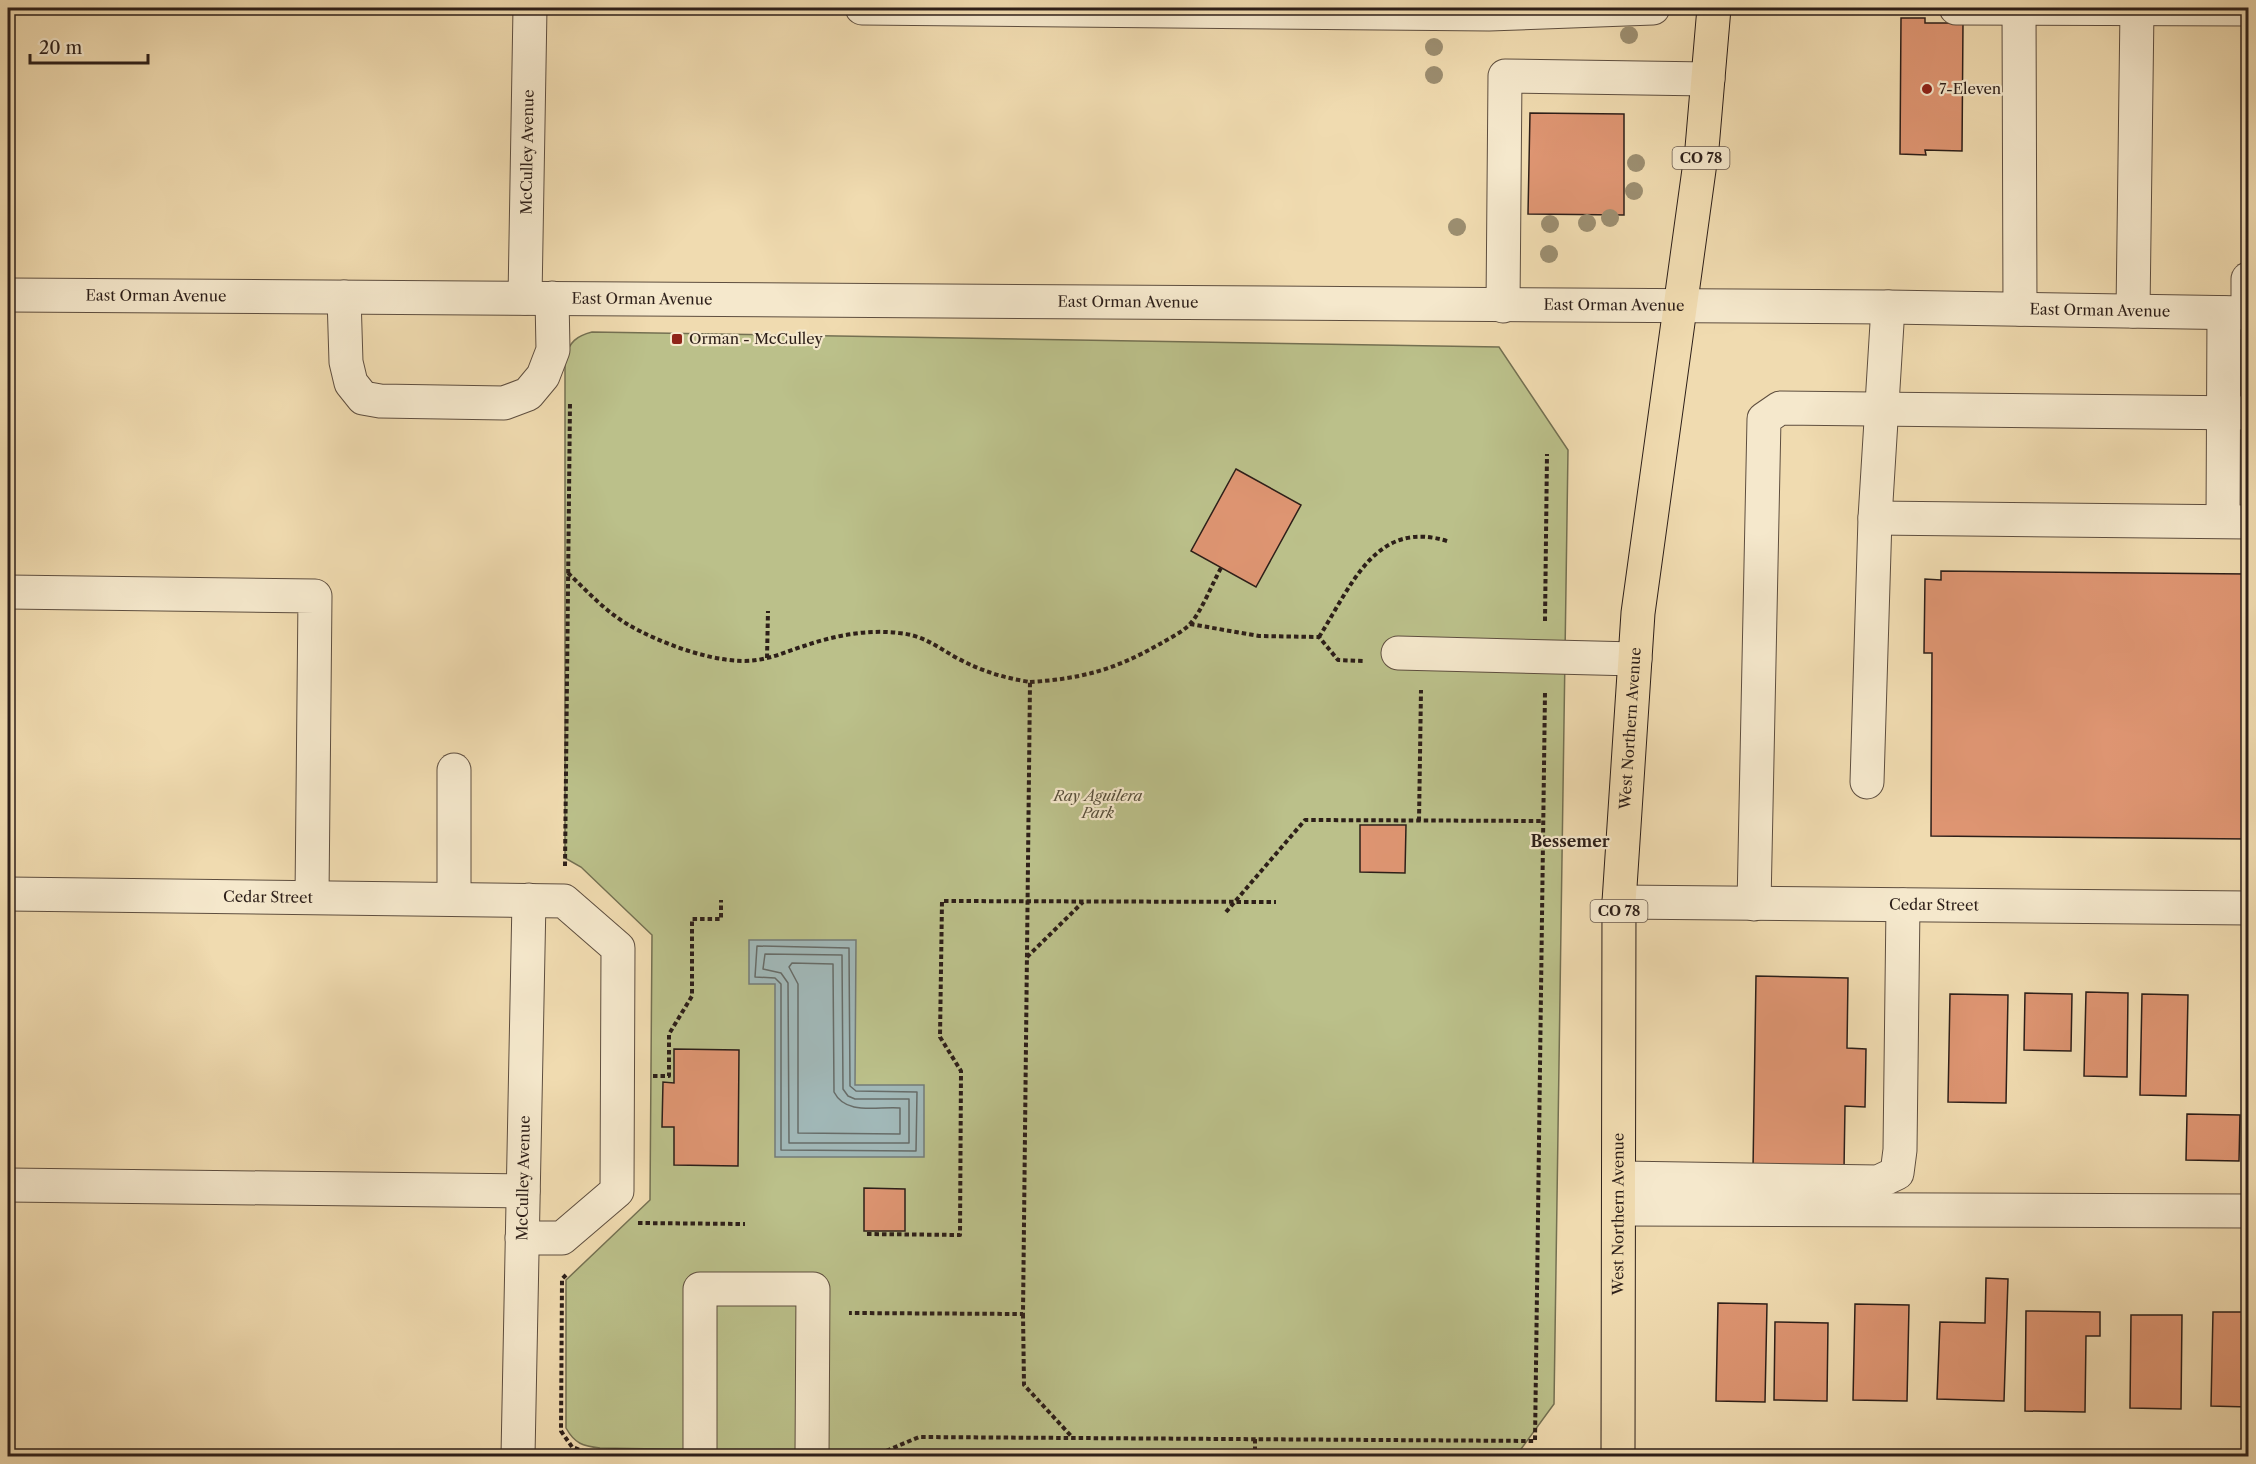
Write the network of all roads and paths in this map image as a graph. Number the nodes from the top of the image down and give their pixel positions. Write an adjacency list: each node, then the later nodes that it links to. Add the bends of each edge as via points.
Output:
1 (530, 8): 13 (street, McCulley Avenue)
2 (862, 8): 3 (street, via 1489,14)
3 (1653, 8)
4 (1714, 8): 9 (main road, West Northern Avenue / CO 78)
5 (1956, 8): 6 (street)
6 (2019, 8): 7 (street); 17 (street)
7 (2137, 9): 8 (street); 18 (street)
8 (2248, 9)
9 (1708, 80): 14 (street, via 1505,76); 15 (main road, West Northern Avenue / CO 78)
10 (2248, 279): 19 (street)
11 (8, 295): 12 (street, East Orman Avenue)
12 (344, 297): 13 (street, East Orman Avenue); 13 (street, McCulley Avenue, via 346,362 351,383 363,398 504,403 528,394 543,376 553,350)
13 (538, 298): 14 (street, East Orman Avenue)
14 (1503, 306): 15 (street, East Orman Avenue)
15 (1680, 307): 16 (street, East Orman Avenue); 35 (main road, West Northern Avenue / CO 78)
16 (1888, 307): 17 (street, East Orman Avenue); 20 (street)
17 (2020, 309): 18 (street, East Orman Avenue)
18 (2133, 311): 19 (street, East Orman Avenue)
19 (2240, 313): 21 (street)
20 (1883, 410): 21 (street); 23 (street); 52 (street, via 1780,408 1764,419)
21 (2237, 413): 24 (street)
22 (1547, 454): 33 (path)
23 (1875, 518): 24 (street); 39 (street)
24 (2236, 522)
25 (1450, 542): 31 (path, via 1432,536 1413,536 1380,548)
26 (1221, 568): 30 (path)
27 (568, 573): 34 (path, via 606,609 651,635 717,659 738,662)
28 (8, 592): 43 (street, via 315,596)
29 (768, 611): 34 (path)
30 (1190, 624): 31 (path, via 1259,636); 37 (path, via 1138,656 1102,672)
31 (1319, 637): 36 (path, via 1338,660)
32 (1410, 653): 33 (street); 40 (path)
33 (1545, 657): 35 (street); 41 (path)
34 (767, 658): 37 (path, via 838,636 897,632 916,635 981,670)
35 (1635, 659): 51 (main road, West Northern Avenue / CO 78)
36 (1365, 661)
37 (1030, 682): 47 (path)
38 (454, 770): 44 (street)
39 (1867, 782)
40 (1419, 821): 41 (path); 49 (path, via 1305,820)
41 (1544, 821): 69 (path, via 1535,1441)
42 (8, 894): 43 (street, Cedar Street)
43 (312, 897): 44 (street, Cedar Street)
44 (454, 899): 45 (street, Cedar Street)
45 (529, 900): 59 (street, McCulley Avenue); 65 (street, Cedar Street, via 564,901 618,948 617,1191 562,1238)
46 (722, 900): 57 (path, via 721,920 692,919 692,996 669,1034 669,1076)
47 (1028, 901): 48 (path); 56 (path); 64 (path, via 942,901 940,1037 960,1071 960,1235)
48 (1083, 902): 49 (path); 56 (path)
49 (1234, 902): 50 (path); 55 (path)
50 (1276, 902)
51 (1619, 902): 52 (street, Cedar Street); 60 (main road, West Northern Avenue / CO 78)
52 (1754, 904): 53 (street, Cedar Street)
53 (1903, 905): 54 (street, Cedar Street); 60 (street, via 1897,1173 1878,1182)
54 (2248, 908)
55 (1226, 912)
56 (1028, 957): 67 (path)
57 (646, 1076)
58 (8, 1185): 59 (street)
59 (523, 1191): 65 (street, McCulley Avenue)
60 (1621, 1194): 61 (street); 74 (main road, West Northern Avenue / CO 78)
61 (2248, 1211)
62 (633, 1221): 63 (path, via 644,1225)
63 (745, 1224)
64 (867, 1234)
65 (522, 1238): 70 (street, McCulley Avenue)
66 (813, 1312): 67 (path); 71 (street, via 813,1289 700,1289); 72 (street)
67 (1023, 1314): 68 (path, via 1024,1385)
68 (1074, 1438): 69 (path); 72 (path, via 919,1437 874,1456)
69 (1255, 1439): 73 (path)
70 (518, 1456)
71 (700, 1456)
72 (812, 1456)
73 (1255, 1456)
74 (1618, 1456)

